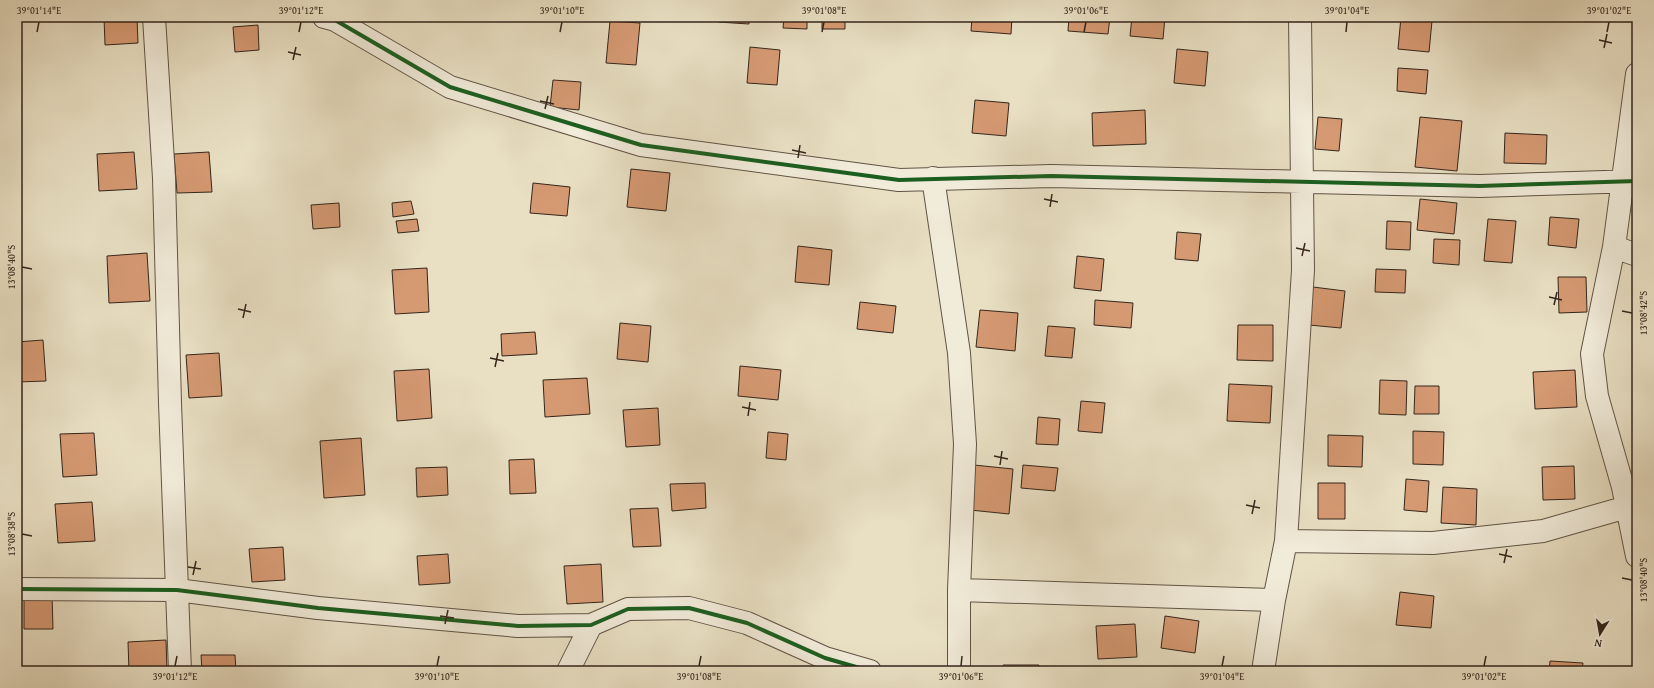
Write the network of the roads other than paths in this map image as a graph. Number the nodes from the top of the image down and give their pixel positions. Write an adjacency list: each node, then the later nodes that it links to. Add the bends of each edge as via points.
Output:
1 (154, 17): 14 (street, via 164,178)
2 (324, 17): 5 (street, via 335,20 450,86 641,145 899,180)
3 (1300, 17): 7 (street)
4 (1637, 74): 6 (street)
5 (933, 178): 7 (street, via 1051,176); 15 (street, via 959,353 965,444)
6 (1630, 181): 7 (street, via 1480,186); 8 (street)
7 (1303, 182): 11 (street, via 1303,270)
8 (1614, 247): 9 (street); 10 (street, via 1592,354 1597,396)
9 (1637, 255)
10 (1627, 507): 11 (street, via 1543,531 1433,543); 12 (street)
11 (1286, 541): 16 (street)
12 (1637, 556)
13 (17, 589): 14 (street)
14 (177, 590): 17 (street, via 318,608 518,626); 18 (street)
15 (959, 590): 16 (street); 21 (street)
16 (1274, 600): 22 (street)
17 (591, 625): 19 (street); 20 (street, via 628,609 689,608 747,622 825,658)
18 (180, 671)
19 (568, 671)
20 (870, 671)
21 (959, 671)
22 (1263, 671)

